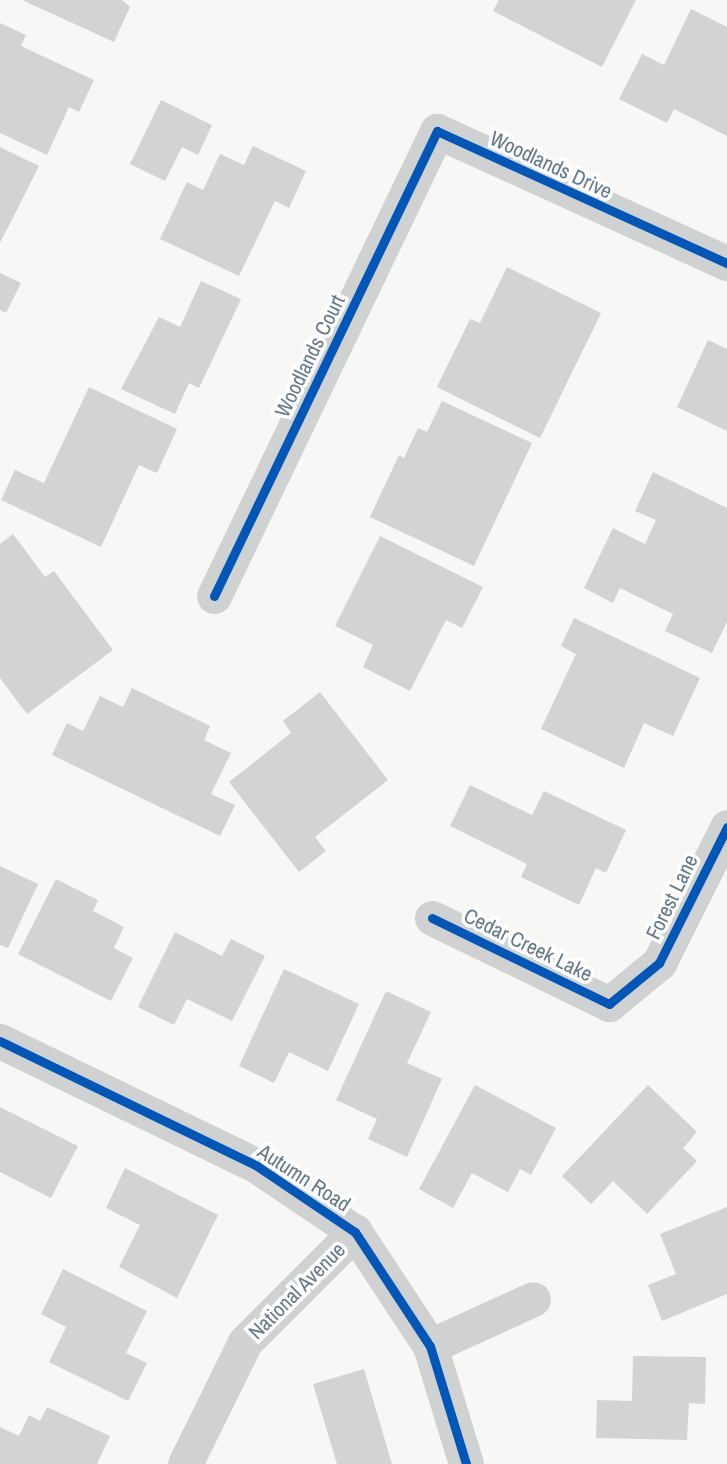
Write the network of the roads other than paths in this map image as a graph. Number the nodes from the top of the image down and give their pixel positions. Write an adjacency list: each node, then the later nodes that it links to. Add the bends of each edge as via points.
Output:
1 (437, 131): 2 (street, Woodlands Drive); 3 (street, Woodlands Court)
2 (727, 263)
3 (214, 596)
4 (727, 827): 6 (street, Forest Lane, via 659,963)
5 (432, 918): 6 (street, Cedar Creek Lake)
6 (609, 1004)
7 (0, 1041): 8 (street, Autumn Road, via 257,1166)
8 (355, 1232): 10 (street, Autumn Road); 11 (street, National Avenue, via 245,1342)
9 (533, 1299): 10 (street)
10 (430, 1346): 12 (street, Autumn Road)
11 (185, 1464)
12 (466, 1464)

